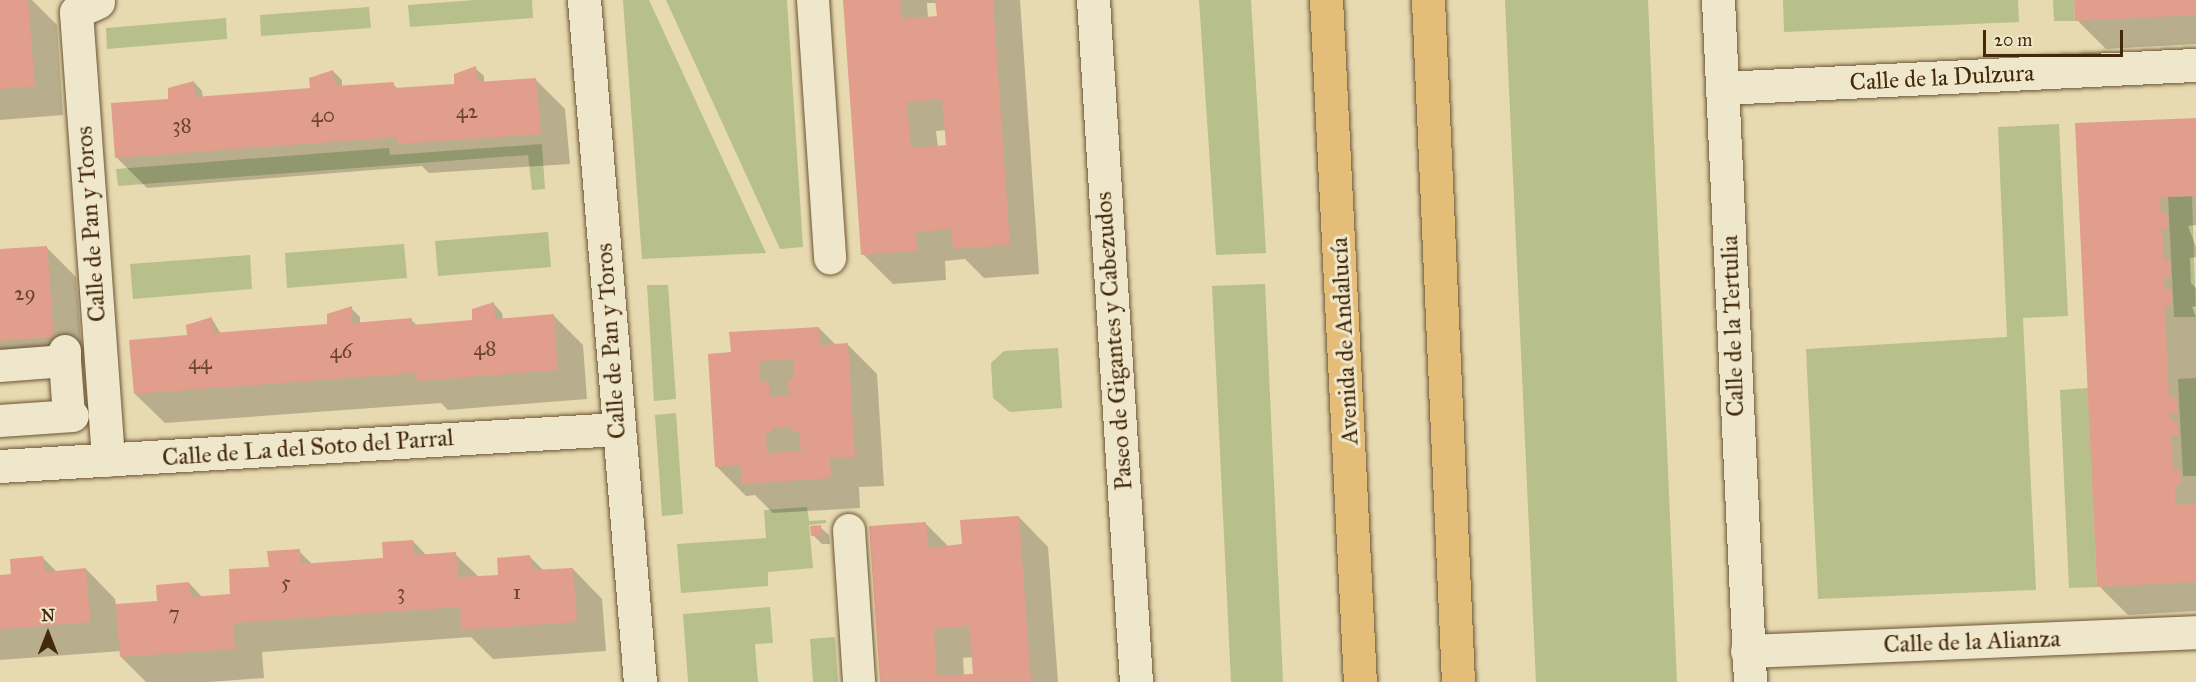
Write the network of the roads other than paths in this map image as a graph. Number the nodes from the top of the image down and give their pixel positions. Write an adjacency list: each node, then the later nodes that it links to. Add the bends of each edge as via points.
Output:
1 (584, 0): 13 (street, Calle de Pan y Toros)
2 (813, 0): 10 (street)
3 (1093, 0): 21 (street, Paseo de Gigantes y Cabezudos)
4 (1326, 0): 22 (main road, Avenida de Andalucía)
5 (1428, 0): 23 (main road)
6 (1718, 0): 9 (street, Calle de la Tertulia)
7 (83, 5): 14 (street, Calle de Pan y Toros)
8 (2196, 65): 9 (street, Calle de la Dulzura)
9 (1723, 88): 18 (street, Calle de la Tertulia)
10 (830, 258)
11 (0, 366): 12 (street, via 65,356 71,416)
12 (0, 421)
13 (617, 429): 14 (street, Calle de La del Soto del Parral); 19 (street, Calle de Pan y Toros)
14 (108, 460): 15 (street, Calle de La del Soto del Parral)
15 (0, 466)
16 (849, 531): 20 (street)
17 (2196, 632): 18 (street, Calle de la Alianza)
18 (1748, 672)
19 (640, 682)
20 (859, 682)
21 (1136, 682)
22 (1360, 682)
23 (1458, 682)

